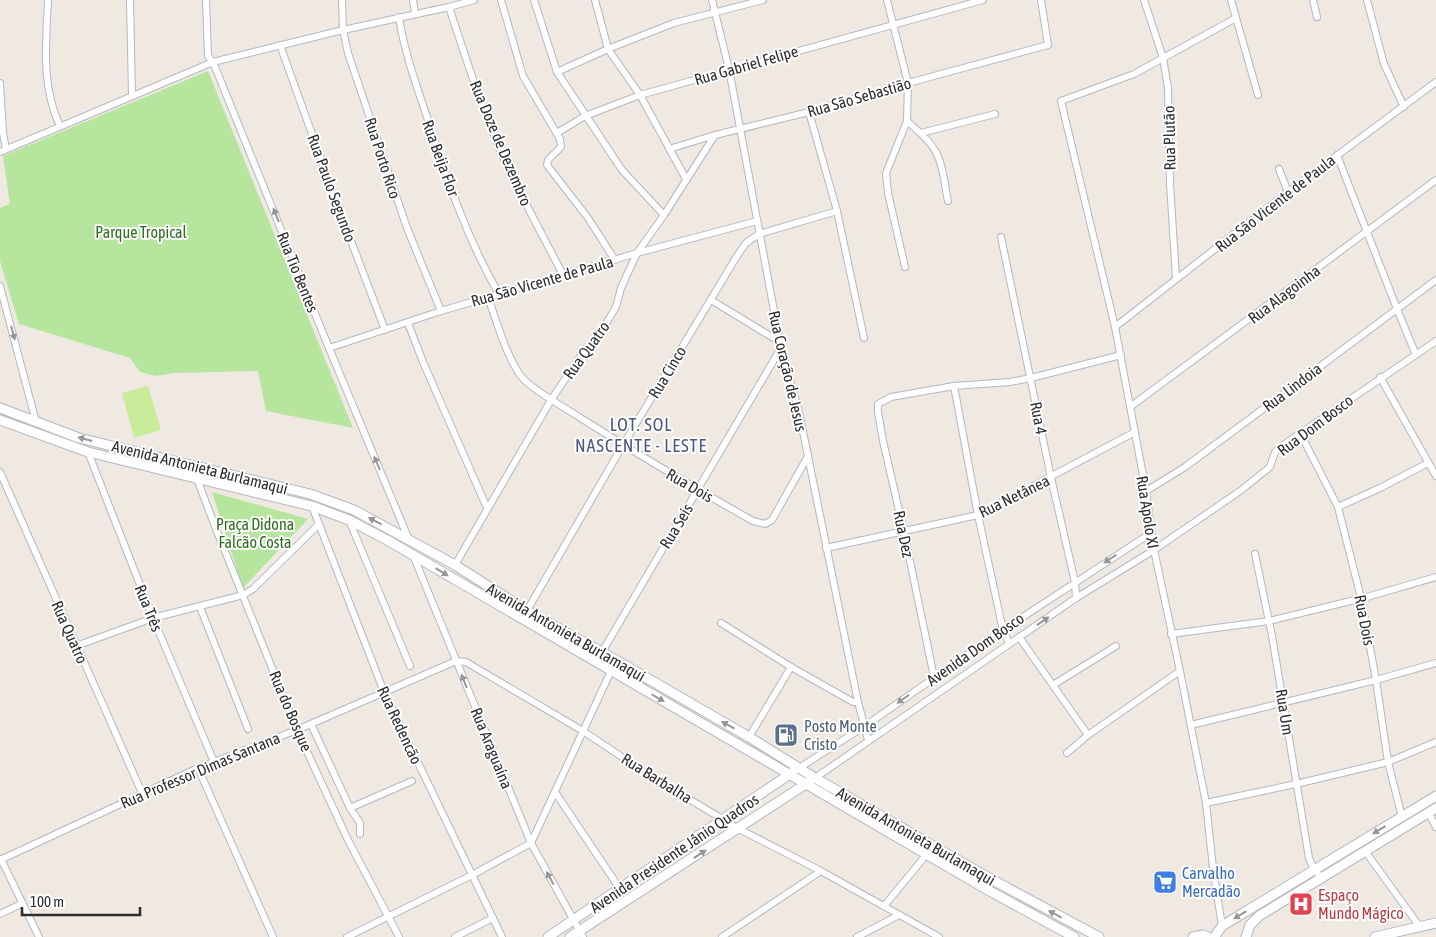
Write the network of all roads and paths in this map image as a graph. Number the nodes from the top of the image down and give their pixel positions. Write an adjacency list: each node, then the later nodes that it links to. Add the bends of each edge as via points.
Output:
1 (48, 0): 44 (street, via 45,70)
2 (130, 0): 38 (street)
3 (206, 0): 30 (street, Rua Tio Bentes, via 208,56)
4 (342, 0): 26 (street, Rua Porto Rico)
5 (413, 0): 20 (street)
6 (474, 0): 19 (street)
7 (501, 0): 46 (street, via 523,76)
8 (534, 0): 32 (street)
9 (595, 0): 28 (street)
10 (712, 0): 21 (street, Rua Coração de Jesus)
11 (763, 0): 21 (street)
12 (886, 0): 25 (street)
13 (983, 0): 25 (street, Rua Gabriel Felipe)
14 (1041, 0): 35 (street, Rua São Sebastião, via 1048,45)
15 (1144, 0): 29 (street, Rua Plutão)
16 (1231, 0): 24 (street)
17 (1313, 0): 23 (street)
18 (1368, 2): 39 (street, via 1384,64)
19 (449, 8): 20 (street); 66 (street, Rua Doze de Dezembro, via 503,156)
20 (415, 13): 22 (street)
21 (715, 13): 28 (street, via 674,23); 31 (street, Rua Coração de Jesus)
22 (399, 17): 26 (street); 70 (street, Rua Beija Flor, via 410,64 442,165)
23 (1317, 17)
24 (1236, 18): 29 (street); 37 (street)
25 (894, 24): 31 (street, Rua Gabriel Felipe); 35 (street)
26 (343, 30): 27 (street); 74 (street, Rua Porto Rico, via 407,228)
27 (280, 45): 30 (street); 77 (street, Rua Paulo Segundo)
28 (608, 49): 32 (street); 36 (street)
29 (1164, 58): 67 (street, Rua Plutão); 76 (street, Rua Apolo XI, via 1134,74 1061,100)
30 (214, 62): 38 (street); 81 (street, Rua Tio Bentes, one-way to 30)
31 (729, 69): 36 (street, Rua Gabriel Felipe); 45 (street, Rua Coração de Jesus)
32 (557, 72): 42 (street)
33 (1436, 82): 39 (street, Rua São Vicente de Paula)
34 (0, 83): 50 (street)
35 (908, 83): 40 (street, Rua São Sebastião); 43 (street)
36 (640, 95): 42 (street, Rua Gabriel Felipe); 49 (street)
37 (1258, 95)
38 (132, 96): 44 (street)
39 (1404, 107): 51 (street, Rua São Vicente de Paula)
40 (810, 112): 45 (street, Rua São Sebastião); 57 (street)
41 (995, 114): 47 (street)
42 (585, 116): 46 (street, Rua Gabriel Felipe); 58 (street, via 622,170)
43 (907, 121): 47 (street); 65 (street, via 886,173)
44 (60, 126): 50 (street)
45 (740, 129): 48 (street, Rua São Sebastião); 59 (street, Rua Coração de Jesus)
46 (557, 133): 64 (street, via 561,147 548,160 547,166 588,218)
47 (921, 133): 56 (street, via 940,160)
48 (715, 135): 49 (street, Rua São Sebastião); 53 (street, Rua Quatro)
49 (669, 149): 53 (street)
50 (3, 150)
51 (1337, 155): 55 (street, Rua São Vicente de Paula); 60 (street)
52 (1279, 169): 55 (street)
53 (686, 179): 58 (street, Rua Quatro)
54 (1436, 180): 60 (street, Rua Alagoinha)
55 (1288, 192): 67 (street, Rua São Vicente de Paula)
56 (948, 201)
57 (837, 211): 61 (street); 78 (street)
58 (664, 215): 63 (street, Rua Quatro)
59 (757, 221): 61 (street, Rua Coração de Jesus); 63 (street, Rua São Vicente de Paula)
60 (1367, 232): 73 (street); 88 (street, Rua Alagoinha)
61 (759, 234): 72 (street, Rua Cinco, via 746,243); 80 (street, Rua Coração de Jesus)
62 (1001, 237): 85 (street, Rua 4)
63 (637, 253): 64 (street, Rua São Vicente de Paula); 87 (street, Rua Quatro, via 616,307)
64 (615, 260): 66 (street, Rua São Vicente de Paula)
65 (906, 267)
66 (563, 275): 70 (street, Rua São Vicente de Paula)
67 (1176, 280): 76 (street, Rua São Vicente de Paula)
68 (1436, 280): 73 (street, Rua Lindoia)
69 (0, 286): 92 (street, one-way to 92)
70 (499, 294): 71 (street, Rua São Vicente de Paula)
71 (488, 297): 74 (street, Rua São Vicente de Paula); 87 (street, Rua Dois, via 521,376)
72 (711, 300): 80 (street); 97 (street, Rua Cinco)
73 (1396, 309): 83 (street); 108 (street, Rua Lindoia, via 1185,467)
74 (441, 312): 75 (street, Rua São Vicente de Paula)
75 (408, 323): 77 (street, Rua São Vicente de Paula); 113 (street)
76 (1115, 327): 82 (street, Rua Apolo XI)
77 (385, 330): 81 (street, Rua São Vicente de Paula)
78 (864, 338)
79 (1436, 341): 83 (street, Rua Dom Bosco)
80 (781, 345): 99 (street, Rua Coração de Jesus); 106 (street, Rua Seis)
81 (329, 348): 119 (street, Rua Tio Bentes, one-way to 81)
82 (1121, 354): 85 (street); 88 (street, Rua Apolo XI)
83 (1416, 355): 84 (street, Rua Dom Bosco)
84 (1380, 377): 96 (street, Rua Dom Bosco); 100 (street)
85 (1031, 378): 86 (street); 103 (street, Rua 4)
86 (954, 386): 114 (street); 117 (street, Rua Dez, via 891,397 878,404)
87 (551, 400): 97 (street, Rua Dois); 113 (street, Rua Quatro)
88 (1130, 407): 94 (street, Rua Apolo XI)
89 (0, 408): 90 (main road, Avenida Antonieta Burlamaqui)
90 (20, 416): 92 (main road, Avenida Antonieta Burlamaqui); 93 (main road)
91 (0, 420): 93 (main road, Avenida Antonieta Burlamaqui)
92 (36, 422): 95 (main road); 105 (main road, Avenida Antonieta Burlamaqui, one-way to 92, via 80,438)
93 (17, 426): 95 (main road, Avenida Antonieta Burlamaqui)
94 (1135, 432): 103 (street, Rua Netânea); 108 (street, Rua Apolo XI)
95 (33, 433): 98 (main road, Avenida Antonieta Burlamaqui)
96 (1300, 433): 112 (street, Rua Dois); 121 (street, Rua Dom Bosco, via 1275,452 1270,467 1258,478)
97 (623, 445): 106 (street, Rua Dois); 133 (street, Rua Cinco)
98 (88, 452): 104 (main road, Avenida Antonieta Burlamaqui); 134 (street, Rua Três)
99 (808, 456): 106 (street, Rua Dois, via 772,520 765,524 753,521); 120 (street, Rua Coração de Jesus)
100 (1428, 463): 102 (street); 112 (street)
101 (0, 472): 142 (street, Rua Quatro)
102 (1436, 476)
103 (1051, 478): 114 (street, Rua Netânea); 128 (street, Rua 4)
104 (197, 479): 109 (main road, Avenida Antonieta Burlamaqui); 129 (street, Rua do Bosque)
105 (276, 485): 107 (main road, Avenida Antonieta Burlamaqui); 109 (main road)
106 (698, 489): 144 (street, Rua Seis)
107 (294, 490): 110 (main road); 119 (main road, Avenida Antonieta Burlamaqui, one-way to 107, via 354,510)
108 (1146, 491): 118 (street, Rua Apolo XI)
109 (273, 497): 110 (main road, Avenida Antonieta Burlamaqui)
110 (292, 502): 111 (main road, Avenida Antonieta Burlamaqui)
111 (312, 506): 115 (main road, Avenida Antonieta Burlamaqui); 116 (street, Rua Redencão)
112 (1338, 507): 131 (street, Rua Dois)
113 (487, 508): 126 (street, Rua Quatro)
114 (978, 516): 117 (street, Rua Netânea); 138 (street)
115 (348, 520): 123 (main road, Avenida Antonieta Burlamaqui); 147 (street)
116 (318, 525): 129 (street); 154 (street, Rua Redencão)
117 (904, 532): 120 (street, Rua Netânea); 151 (street, Rua Dez)
118 (1151, 532): 121 (street, Rua Apolo XI); 128 (street, Avenida Dom Bosco, one-way to 128)
119 (409, 540): 122 (main road, Avenida Antonieta Burlamaqui); 123 (main road)
120 (826, 548): 156 (street, Rua Coração de Jesus)
121 (1154, 550): 130 (street, Avenida Dom Bosco); 139 (street, Rua Apolo XI)
122 (431, 552): 125 (main road); 126 (main road, Avenida Antonieta Burlamaqui)
123 (412, 554): 125 (main road, Avenida Antonieta Burlamaqui); 145 (street, Rua Araguaína)
124 (1255, 554): 136 (street, Rua Um)
125 (426, 562): 135 (main road, Avenida Antonieta Burlamaqui, one-way to 135)
126 (454, 565): 133 (main road, Avenida Antonieta Burlamaqui)
127 (1436, 577): 131 (street)
128 (1075, 582): 130 (street, Rua 4); 138 (street, Avenida Dom Bosco)
129 (243, 595): 132 (street); 163 (street, Rua do Bosque)
130 (1076, 598): 140 (street, Avenida Dom Bosco, one-way to 130)
131 (1361, 598): 136 (street); 152 (street, Rua Dois)
132 (200, 607): 134 (street); 162 (street)
133 (527, 610): 135 (street, Rua Cinco); 144 (main road, Avenida Antonieta Burlamaqui)
134 (153, 618): 142 (street); 170 (street, Rua Três)
135 (522, 620): 149 (main road, Avenida Antonieta Burlamaqui)
136 (1269, 621): 139 (street); 157 (street, Rua Um)
137 (721, 623): 148 (street)
138 (1002, 630): 141 (street); 151 (street, Avenida Dom Bosco)
139 (1171, 634): 150 (street, Rua Apolo XI)
140 (1019, 637): 141 (street, Avenida Dom Bosco); 153 (street)
141 (1010, 643): 167 (street, Avenida Dom Bosco)
142 (76, 646): 180 (street, Rua Quatro)
143 (1116, 646): 153 (street)
144 (602, 652): 155 (main road, Avenida Antonieta Burlamaqui)
145 (456, 660): 154 (street, Rua Professor Dimas Santana); 164 (street, Rua Barbalha, via 466,662); 190 (street, Rua Araguaína, one-way to 145)
146 (1436, 663): 152 (street)
147 (410, 666)
148 (791, 667): 156 (street); 166 (street)
149 (611, 671): 158 (main road, Avenida Antonieta Burlamaqui, one-way to 158); 164 (street)
150 (1180, 671): 160 (street, Rua Apolo XI); 165 (street)
151 (934, 677): 161 (street, Avenida Dom Bosco, one-way to 161)
152 (1376, 680): 157 (street); 171 (street, Rua Dois)
153 (1053, 685): 165 (street)
154 (384, 692): 159 (street, Rua Professor Dimas Santana); 196 (street, Rua Redencão)
155 (682, 699): 158 (main road); 166 (main road, Avenida Antonieta Burlamaqui, one-way to 155)
156 (858, 702): 161 (street, Rua Coração de Jesus)
157 (1284, 702): 160 (street); 178 (street, Rua Um)
158 (677, 708): 174 (main road, Avenida Antonieta Burlamaqui)
159 (311, 724): 163 (street, Rua Professor Dimas Santana); 183 (street)
160 (1191, 725): 182 (street, Rua Apolo XI)
161 (865, 726): 167 (street, Rua Coração de Jesus); 173 (street, Avenida Dom Bosco)
162 (248, 729)
163 (298, 730): 170 (street, Rua Professor Dimas Santana); 203 (street, Rua do Bosque, via 348,840)
164 (583, 731): 179 (street); 186 (street, Rua Barbalha)
165 (1088, 734): 169 (street)
166 (749, 737): 173 (main road, Avenida Antonieta Burlamaqui)
167 (868, 740): 175 (street, Avenida Dom Bosco)
168 (1436, 742): 171 (street)
169 (1067, 753)
170 (214, 762): 172 (street, Rua Professor Dimas Santana)
171 (1388, 762): 178 (street); 185 (street, Rua Dois)
172 (198, 768): 180 (street, Rua Professor Dimas Santana); 211 (street)
173 (800, 768): 174 (main road, Avenida Presidente Jânio Quadros); 175 (main road, Avenida Antonieta Burlamaqui)
174 (789, 775): 177 (main road, Avenida Antonieta Burlamaqui); 186 (main road, Avenida Presidente Jânio Quadros)
175 (815, 778): 177 (main road, Avenida Presidente Jânio Quadros); 222 (main road, Avenida Antonieta Burlamaqui, one-way to 175)
176 (412, 780): 183 (street)
177 (805, 784): 188 (main road, Avenida Presidente Jânio Quadros); 192 (main road, Avenida Antonieta Burlamaqui)
178 (1296, 784): 182 (street); 194 (street, Rua Um, via 1309,858)
179 (556, 792): 190 (street); 198 (street)
180 (142, 793): 193 (street, Rua Professor Dimas Santana)
181 (1436, 796): 185 (main road)
182 (1206, 803): 207 (street, Rua Apolo XI)
183 (350, 808): 189 (street, via 360,823)
184 (1432, 810): 187 (street); 191 (main road)
185 (1402, 817): 194 (main road, one-way to 194)
186 (723, 819): 188 (street, Rua Barbalha); 198 (main road, Avenida Presidente Jânio Quadros)
187 (1436, 827)
188 (739, 829): 195 (street, Rua Barbalha); 209 (main road, Avenida Presidente Jânio Quadros, one-way to 188)
189 (360, 834)
190 (531, 843): 196 (street); 205 (street, Rua Araguaína, one-way to 190)
191 (1364, 851): 197 (main road); 208 (street)
192 (927, 854): 200 (street); 221 (main road, Avenida Antonieta Burlamaqui)
193 (0, 859): 199 (street)
194 (1315, 869): 197 (street, Rua Um); 207 (main road, one-way to 207)
195 (821, 871): 200 (street, Rua Barbalha); 218 (street)
196 (472, 875): 203 (street); 204 (street, Rua Redencão)
197 (1321, 878): 225 (main road, via 1259,916 1250,925)
198 (620, 889): 205 (main road, Avenida Presidente Jânio Quadros)
199 (21, 904): 201 (street); 210 (street)
200 (884, 906): 202 (street, Rua Barbalha)
201 (0, 914)
202 (899, 915): 219 (street); 220 (street, Rua Barbalha)
203 (390, 916): 212 (street); 213 (street, Rua do Bosque)
204 (493, 918): 214 (street); 215 (street, Rua Redencão)
205 (573, 921): 209 (street, Rua Araguaína); 216 (main road, Avenida Presidente Jânio Quadros)
206 (1436, 923): 208 (main road)
207 (1222, 926): 224 (main road)
208 (1420, 927): 226 (main road)
209 (581, 934): 217 (main road, Avenida Presidente Jânio Quadros)
210 (39, 937)
211 (273, 937)
212 (347, 937)
213 (399, 937)
214 (455, 937)
215 (502, 937)
216 (548, 937)
217 (570, 937)
218 (722, 937)
219 (858, 937)
220 (939, 937)
221 (1074, 937)
222 (1099, 937)
223 (1193, 937): 224 (main road)
224 (1212, 937)
225 (1246, 937)
226 (1375, 937)

